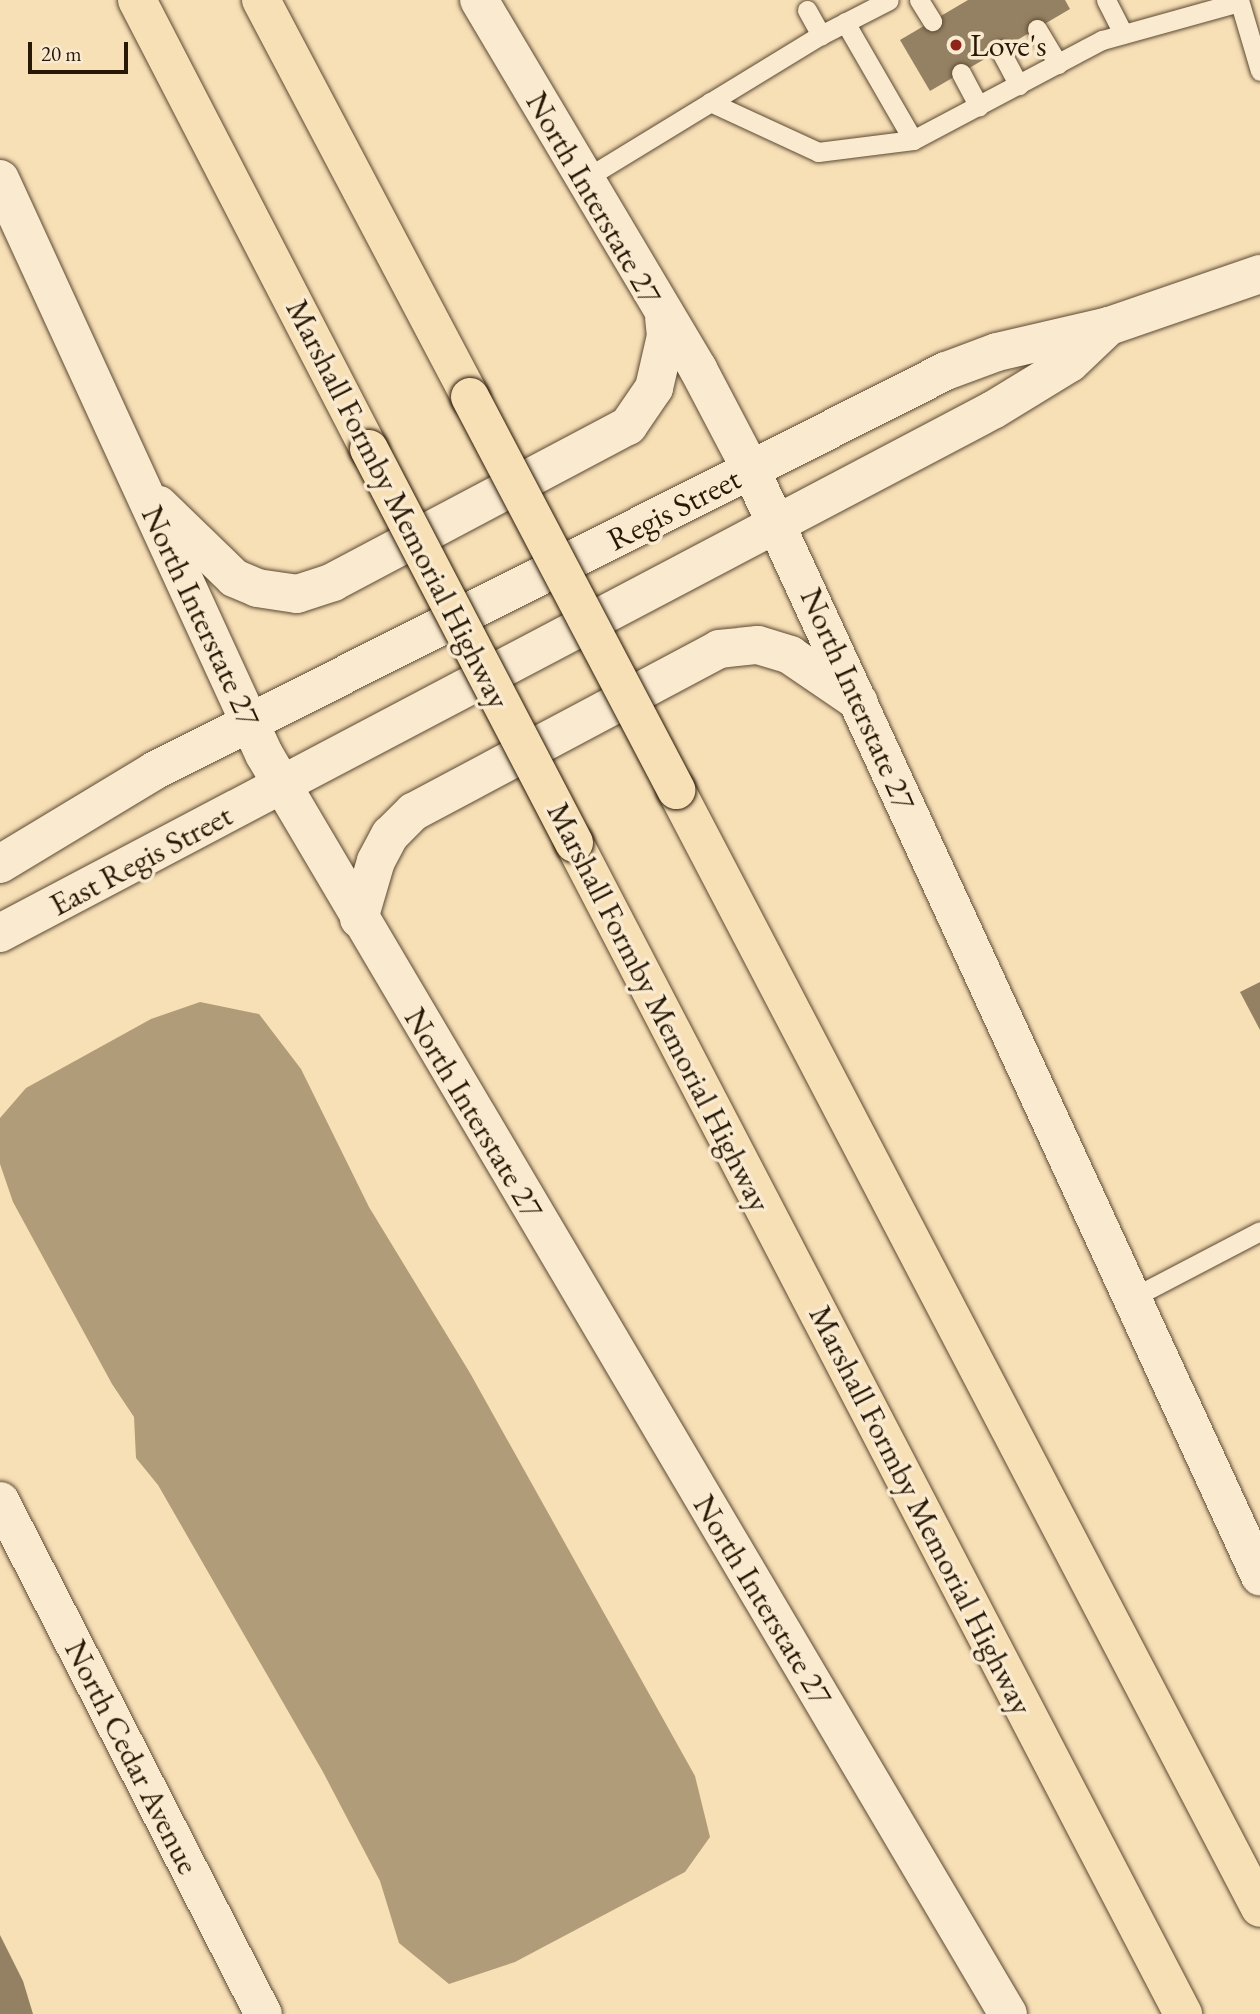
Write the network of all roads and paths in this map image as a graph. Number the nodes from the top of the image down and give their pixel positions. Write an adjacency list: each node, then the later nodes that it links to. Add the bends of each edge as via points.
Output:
1 (136, 0): 43 (highway, Marshall Formby Memorial Highway, bridge)
2 (261, 0): 40 (highway, bridge)
3 (479, 0): 23 (main road, North Interstate 27)
4 (889, 0): 10 (lane)
5 (919, 0): 9 (lane)
6 (1106, 0): 12 (lane)
7 (1239, 1): 12 (lane); 16 (lane)
8 (807, 10): 13 (lane)
9 (932, 21)
10 (845, 22): 13 (lane); 21 (lane)
11 (1037, 29): 15 (lane)
12 (1123, 34): 15 (lane)
13 (821, 35): 19 (lane)
14 (1000, 50): 18 (lane)
15 (1058, 64): 18 (lane)
16 (1260, 71)
17 (961, 73): 20 (lane)
18 (1020, 85): 20 (lane)
19 (710, 102): 21 (lane, via 818,152); 23 (lane)
20 (979, 107): 21 (lane)
21 (913, 140)
22 (0, 179): 28 (main road, North Interstate 27)
23 (583, 180): 25 (main road, North Interstate 27)
24 (1260, 274): 26 (main road, Regis Street)
25 (664, 318): 27 (main road, North Interstate 27, via 698,369); 28 (main road, via 666,336 654,388 628,426 613,438 333,582 297,594 257,588 234,578)
26 (1109, 326): 27 (main road, Regis Street, via 997,352 946,371); 29 (main road, Regis Street, via 1070,363 993,410)
27 (751, 470): 29 (main road, North Interstate 27); 31 (main road, Regis Street)
28 (143, 489): 31 (main road, North Interstate 27)
29 (778, 525): 30 (main road, North Interstate 27); 32 (main road, Regis Street)
30 (860, 703): 34 (main road, via 790,655 758,645 719,649 413,812 390,835 376,861); 37 (main road, North Interstate 27)
31 (250, 723): 32 (main road, North Interstate 27); 33 (main road, East Regis Street, via 154,771)
32 (282, 786): 34 (main road, North Interstate 27); 35 (main road, East Regis Street)
33 (0, 864)
34 (359, 919): 42 (main road, North Interstate 27)
35 (0, 933)
36 (1260, 1231): 37 (lane)
37 (1132, 1298): 39 (main road, North Interstate 27)
38 (0, 1500): 41 (street, North Cedar Avenue)
39 (1260, 1576)
40 (1260, 1908)
41 (263, 2014)
42 (1008, 2014)
43 (1183, 2014)

